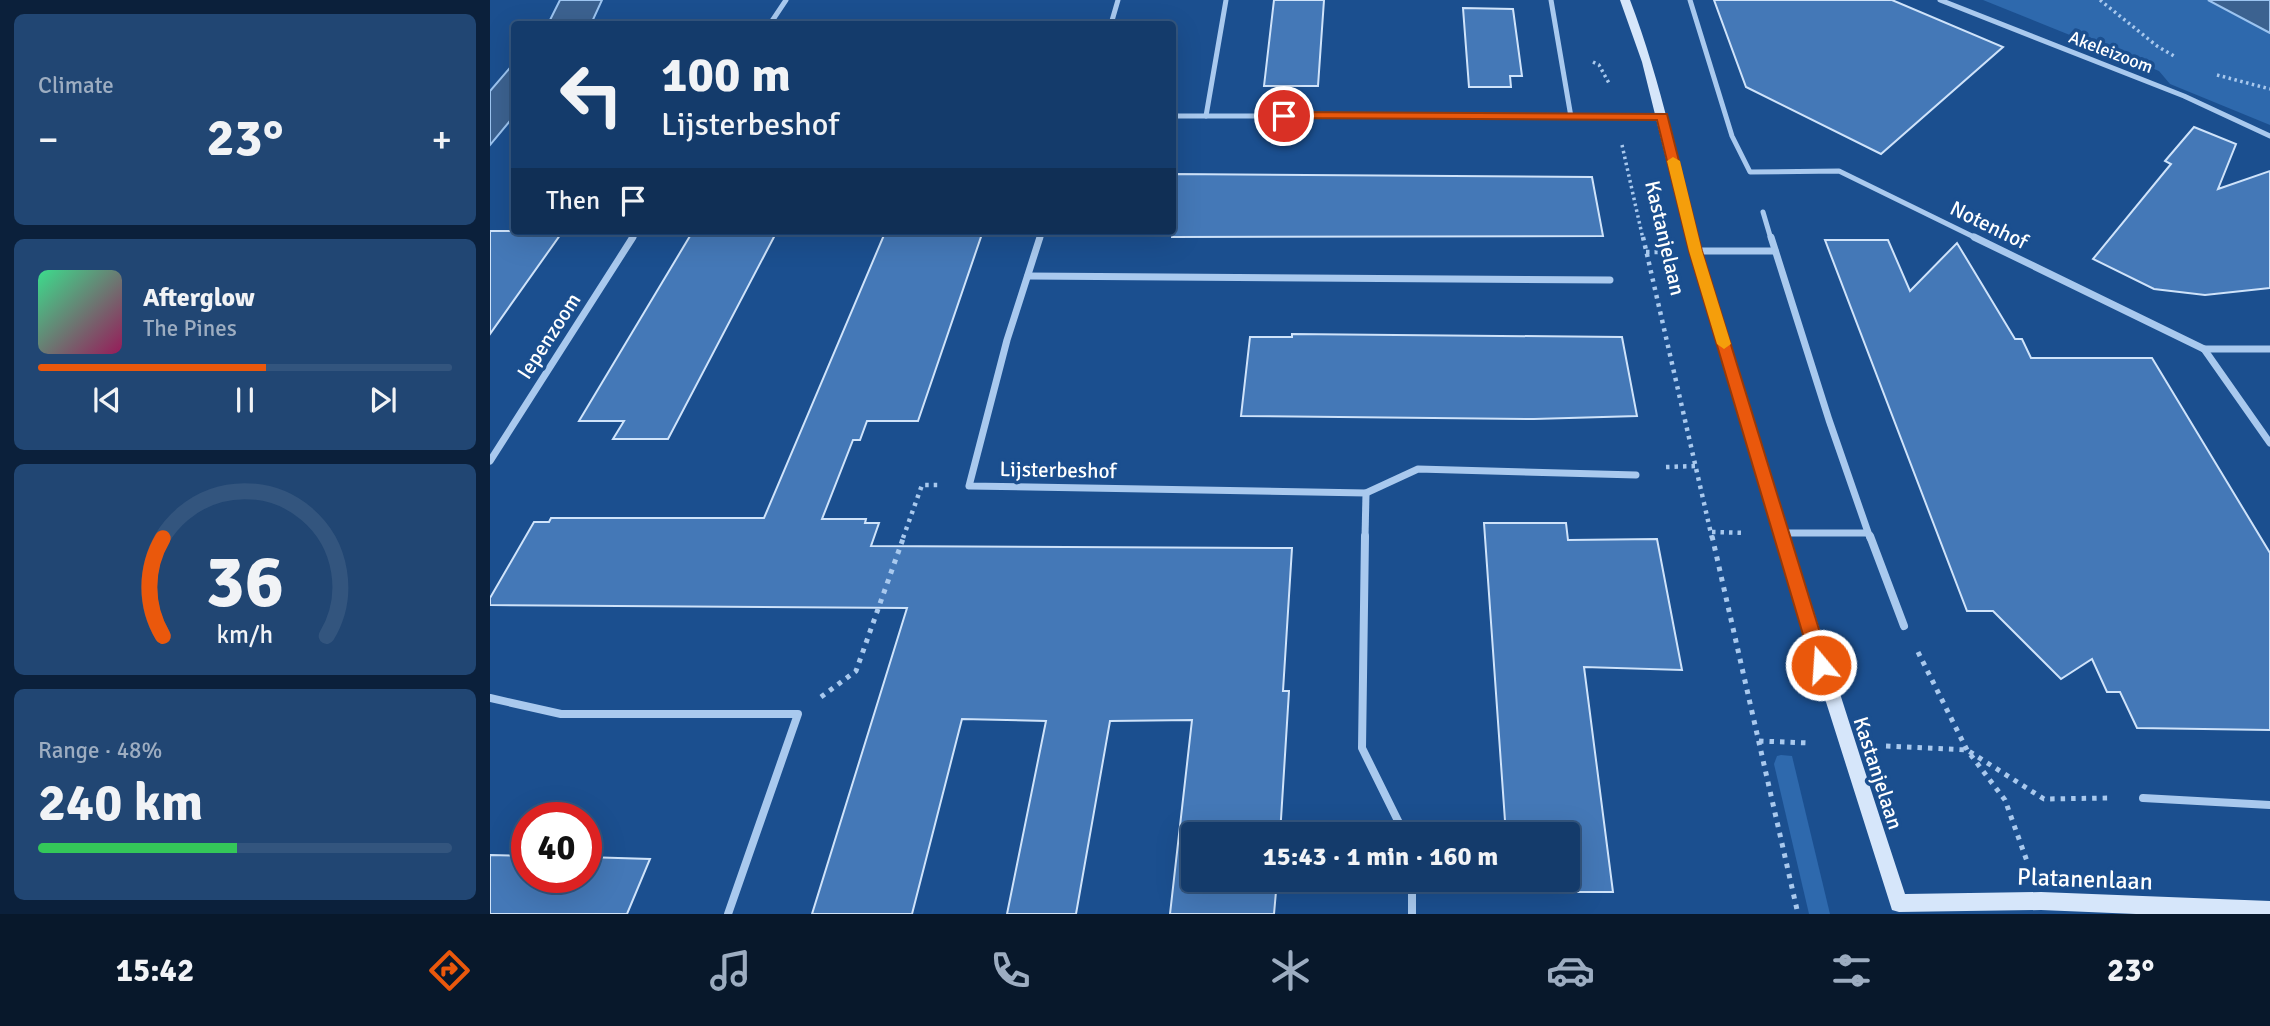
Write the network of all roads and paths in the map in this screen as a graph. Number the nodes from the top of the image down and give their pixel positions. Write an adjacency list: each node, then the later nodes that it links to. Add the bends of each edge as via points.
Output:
1 (786, 0): 9 (street)
2 (1118, 0): 10 (street)
3 (1226, 0): 16 (street)
4 (1551, 0): 11 (street)
5 (1625, 0): 18 (street, Kastanjelaan)
6 (1690, 0): 28 (street, Notenhof, via 1732,136 1749,172 1839,171)
7 (1940, 0): 20 (street, Akeleizoom, via 2184,96)
8 (2100, 0): 12 (path)
9 (772, 21)
10 (1112, 21)
11 (1560, 48): 17 (path, Kastanjelaan, via 1599,65 1609,82); 19 (street)
12 (2179, 59)
13 (2212, 74): 14 (path)
14 (2270, 89)
15 (1176, 116): 16 (street)
16 (1206, 116): 19 (street)
17 (1616, 116): 18 (street); 19 (street); 50 (path, Kastanjelaan)
18 (1662, 116): 24 (street, Kastanjelaan)
19 (1572, 117)
20 (2270, 136)
21 (1763, 212): 25 (street)
22 (634, 235): 31 (street, Iepenzoom)
23 (1041, 235): 26 (street, Lijsterbeshof)
24 (1696, 251): 25 (street); 35 (street, Kastanjelaan)
25 (1775, 251): 36 (street)
26 (1028, 276): 27 (street); 33 (street, Lijsterbeshof)
27 (1610, 280)
28 (2204, 349): 29 (street, Notenhof); 30 (street, Notenhof)
29 (2270, 349)
30 (2270, 443)
31 (490, 461)
32 (1636, 475): 34 (street, Lijsterbeshof, via 1418,469)
33 (969, 486): 34 (street, Lijsterbeshof); 39 (path, via 922,485 856,671)
34 (1366, 493): 43 (street, via 1363,748)
35 (1779, 533): 36 (street); 46 (street, Kastanjelaan)
36 (1866, 533): 37 (street)
37 (1904, 625): 40 (path)
38 (490, 698): 39 (street, via 561,714)
39 (798, 714): 48 (street)
40 (1967, 750): 41 (path, via 2044,799); 45 (path, via 2005,800)
41 (2143, 798): 42 (street)
42 (2270, 805)
43 (1399, 822)
44 (1412, 892): 49 (street)
45 (2041, 901): 46 (street, Platanenlaan); 47 (street, Platanenlaan)
46 (1901, 909)
47 (2270, 910)
48 (729, 914)
49 (1412, 914)
50 (1798, 914)

